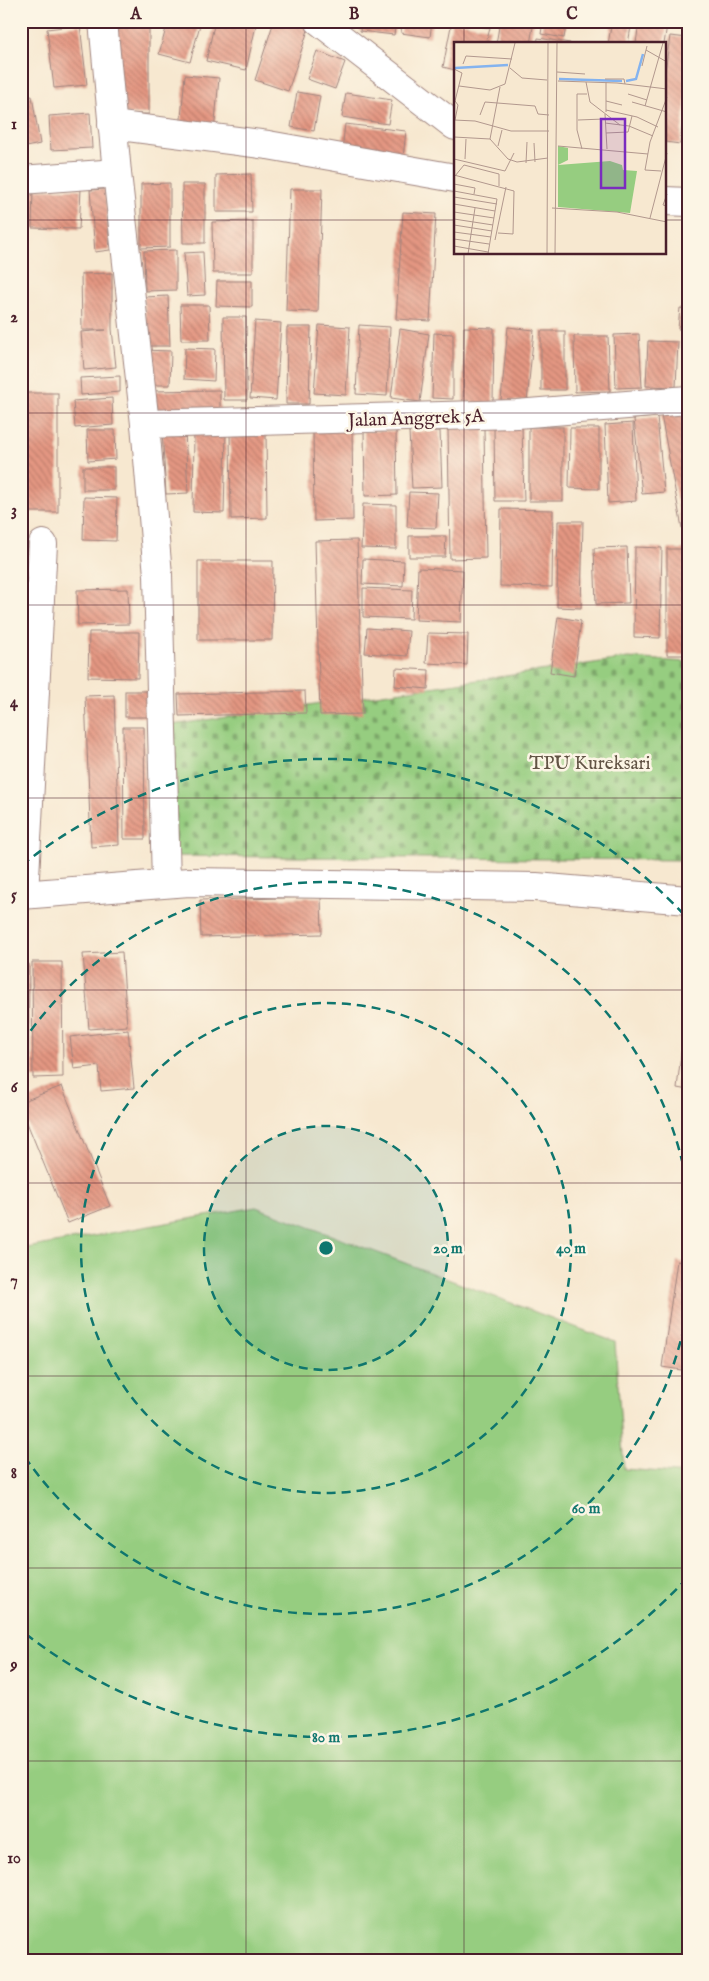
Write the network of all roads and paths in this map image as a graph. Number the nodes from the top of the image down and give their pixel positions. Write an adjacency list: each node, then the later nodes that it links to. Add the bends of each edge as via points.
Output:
1 (103, 21): 3 (street)
2 (319, 21): 4 (street)
3 (112, 125): 5 (street); 6 (street, via 268,145)
4 (454, 125)
5 (117, 173): 7 (street); 11 (street)
6 (454, 178)
7 (21, 180)
8 (666, 201): 9 (street)
9 (688, 202)
10 (688, 400): 11 (street, Jalan Anggrek 5A, via 517,414)
11 (145, 424): 13 (street, via 158,575)
12 (43, 544): 14 (street)
13 (166, 882): 14 (street); 15 (street, via 536,887)
14 (23, 895)
15 (688, 900)

